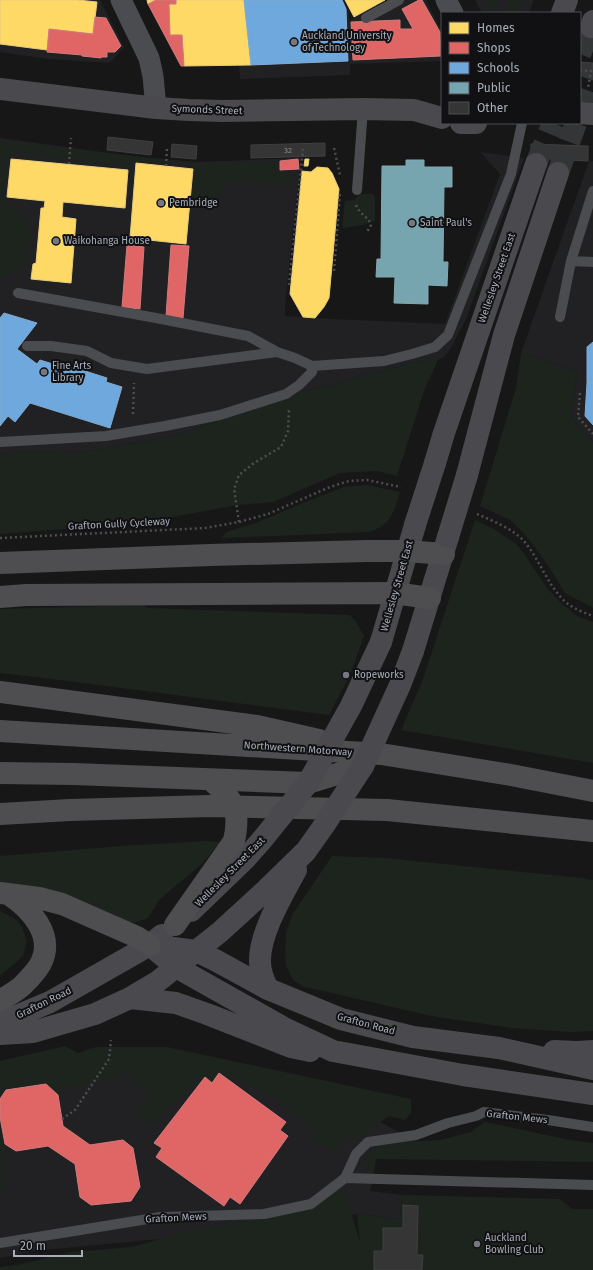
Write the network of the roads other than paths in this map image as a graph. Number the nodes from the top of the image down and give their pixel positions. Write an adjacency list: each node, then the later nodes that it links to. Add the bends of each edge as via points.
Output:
1 (121, 0): 10 (street, via 149,58)
2 (399, 0): 7 (lane)
3 (446, 0): 5 (street)
4 (567, 0): 6 (main road)
5 (452, 12)
6 (562, 12)
7 (366, 18)
8 (0, 89): 10 (main road, Symonds Street)
9 (441, 101): 12 (main road, Symonds Street)
10 (156, 108): 11 (main road, Symonds Street, via 222,112)
11 (363, 109): 12 (main road, Symonds Street); 19 (lane)
12 (414, 110): 15 (main road, Symonds Street)
13 (581, 113): 14 (main road)
14 (593, 114)
15 (441, 118)
16 (522, 124): 27 (lane, via 511,174 448,335 435,346 391,359)
17 (536, 164): 30 (main road, Wellesley Street East, bridge, via 446,425)
18 (558, 173): 29 (main road, bridge, via 504,335)
19 (357, 190)
20 (593, 191): 21 (lane)
21 (571, 261): 22 (lane); 24 (lane)
22 (593, 262)
23 (18, 293): 26 (lane, via 248,336)
24 (560, 317)
25 (27, 346): 26 (lane, via 87,351 111,363 147,369)
26 (277, 352): 27 (lane)
27 (312, 366): 28 (lane, via 312,372 286,394 220,415 106,436)
28 (0, 442)
29 (446, 545): 30 (highway); 34 (main road)
30 (407, 550): 31 (highway); 32 (main road, Wellesley Street East)
31 (0, 563)
32 (394, 593): 33 (highway); 34 (highway); 41 (main road, Wellesley Street East, bridge, via 381,642 351,706)
33 (0, 597)
34 (430, 598): 38 (main road, bridge, via 400,685)
35 (0, 692): 37 (highway, via 258,726)
36 (0, 731): 37 (highway, Northwestern Motorway)
37 (381, 754): 42 (highway, Northwestern Motorway)
38 (363, 766): 41 (highway); 47 (main road, bridge)
39 (0, 774): 40 (highway, via 74,774)
40 (211, 780): 41 (highway); 49 (highway, bridge, via 228,796 236,809 234,841)
41 (308, 783): 49 (main road, Wellesley Street East, bridge, via 246,858)
42 (593, 790)
43 (70, 810): 44 (highway); 45 (highway); 46 (highway, via 209,806 387,810)
44 (0, 814)
45 (0, 822)
46 (593, 831)
47 (310, 846): 51 (main road, via 266,890); 53 (main road, via 274,912 265,934 260,962)
48 (3, 893): 50 (highway, via 62,904); 55 (highway, via 29,910 42,932 45,948 40,964 30,977 22,986)
49 (175, 925): 50 (main road, Wellesley Street East)
50 (150, 945): 51 (main road, Grafton Road); 52 (main road); 56 (main road, Grafton Road, via 50,1002)
51 (196, 951): 52 (main road, Grafton Road); 53 (main road, Grafton Road)
52 (176, 967): 54 (main road, Grafton Road); 59 (main road, via 286,1029)
53 (268, 989): 58 (main road, Grafton Road, via 341,1018 414,1037)
54 (130, 998): 57 (main road, Grafton Road, via 95,1014 34,1032); 59 (main road, via 176,1003 290,1047 306,1051)
55 (0, 1001)
56 (0, 1023)
57 (0, 1034)
58 (499, 1048): 60 (main road); 61 (main road, Grafton Road)
59 (333, 1051): 62 (main road, via 464,1075)
60 (593, 1051)
61 (593, 1069)
62 (593, 1094)
63 (593, 1127): 64 (lane, Grafton Mews, via 484,1112 416,1135 368,1142 356,1154)
64 (345, 1178): 65 (lane); 66 (lane, Grafton Mews, via 311,1204 264,1214 160,1217)
65 (593, 1185)
66 (0, 1243)

